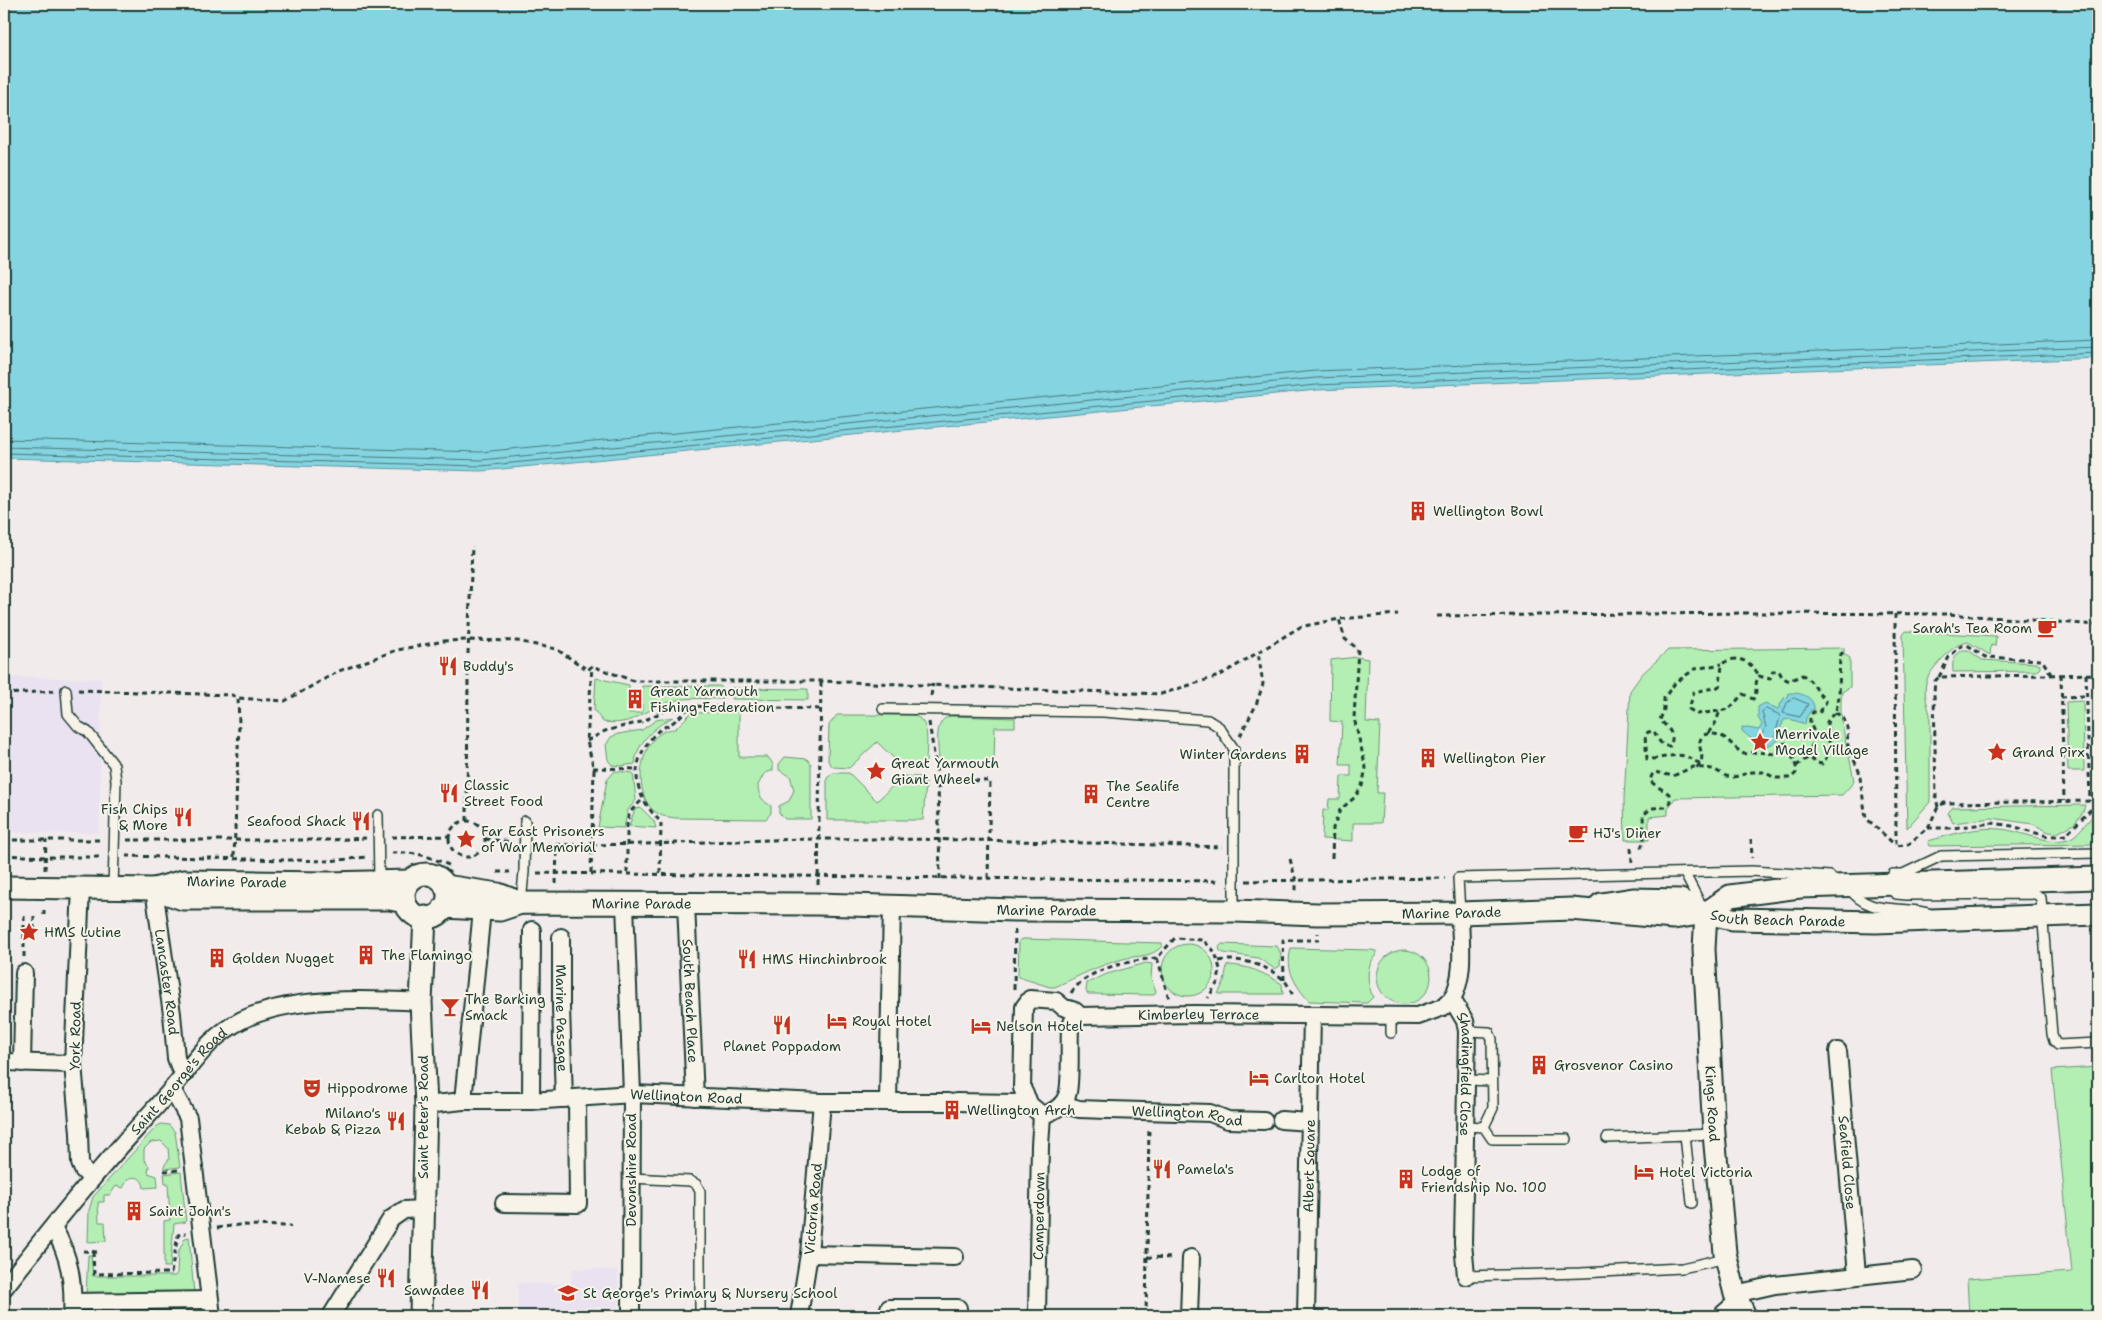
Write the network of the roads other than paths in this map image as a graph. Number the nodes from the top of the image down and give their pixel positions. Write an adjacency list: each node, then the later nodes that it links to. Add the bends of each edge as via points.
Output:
1 (66, 690): 15 (lane, via 68,714 88,732 114,765)
2 (883, 709): 24 (lane, via 1103,712 1208,720 1219,727 1234,749)
3 (378, 815): 11 (lane)
4 (525, 821): 18 (lane)
5 (2098, 853): 9 (lane, via 1940,856)
6 (1685, 874): 8 (lane, via 1752,871); 25 (lane, Shadingfield Close, via 1458,878); 26 (lane)
7 (2098, 878): 9 (street, South Beach Parade)
8 (1837, 880): 9 (street, South Beach Parade); 26 (street, South Beach Parade, via 1730,896); 30 (lane, via 1856,898 1872,906 1915,909)
9 (1884, 880): 28 (lane, via 1896,894 2036,894 2041,898)
10 (410, 881): 11 (street, Marine Parade); 12 (street, Marine Parade, via 415,876 429,874); 17 (street, via 404,891)
11 (379, 882): 16 (street, Marine Parade, via 183,881)
12 (445, 886): 18 (street, Marine Parade, via 498,894); 22 (street, via 447,897)
13 (4, 887): 14 (street, Marine Parade)
14 (80, 888): 15 (street, Marine Parade); 45 (street, York Road)
15 (113, 888): 16 (street, Marine Parade)
16 (154, 888): 17 (street, Marine Parade, via 183,899 390,899); 46 (street, Lancaster Road, via 176,1058)
17 (405, 902): 29 (street, via 413,913)
18 (521, 903): 19 (street, Marine Parade); 23 (street, Marine Parade, via 500,910)
19 (625, 903): 20 (street, Marine Parade); 50 (street, Devonshire Road)
20 (686, 905): 21 (street, Marine Parade); 51 (street, South Beach Place)
21 (892, 906): 24 (street, Marine Parade); 57 (street)
22 (444, 907): 23 (street, Marine Parade); 29 (street, via 436,915)
23 (482, 910): 54 (street)
24 (1234, 911): 25 (street, Marine Parade)
25 (1460, 913): 26 (street, Marine Parade, via 1571,909 1674,918); 34 (street, Shadingfield Close, via 1460,977)
26 (1706, 913): 30 (street, South Beach Parade, via 1733,919 1876,922); 64 (street, Kings Road, via 1704,949)
27 (2098, 914): 28 (street, South Beach Parade)
28 (2043, 916): 30 (street, South Beach Parade); 41 (lane, via 2054,1041 2058,1045)
29 (425, 917): 35 (street, Saint Peter's Road)
30 (1949, 919)
31 (532, 930): 55 (street)
32 (561, 937): 52 (street, Marine Passage, via 561,1008)
33 (24, 973): 44 (street)
34 (1452, 999): 38 (street, Kimberley Terrace, via 1443,1008 1418,1016); 39 (street, Shadingfield Close)
35 (421, 1002): 46 (street, Saint George's Road, via 358,999 266,1011 228,1028 212,1040); 59 (street, Saint Peter's Road)
36 (1080, 1016): 37 (street, Kimberley Terrace); 53 (street, via 1056,1000 1030,999 1024,1008 1022,1088); 58 (street, via 1070,1028 1068,1093)
37 (1307, 1016): 38 (street, Kimberley Terrace); 61 (street, Albert Square)
38 (1391, 1016): 40 (lane)
39 (1467, 1031): 47 (street, Shadingfield Close); 48 (lane, via 1489,1032 1492,1039)
40 (1391, 1033)
41 (2098, 1043)
42 (1838, 1051): 79 (street, Seafield Close)
43 (4, 1062): 44 (street)
44 (22, 1063): 45 (street)
45 (73, 1064): 69 (street, York Road, via 80,1163)
46 (184, 1072): 49 (street, Saint George's Road)
47 (1467, 1080): 48 (lane); 62 (street, Shadingfield Close)
48 (1492, 1081): 63 (lane, via 1493,1108)
49 (172, 1089): 69 (street, Saint George's Road); 83 (street, via 188,1118)
50 (632, 1094): 51 (street, Wellington Road); 52 (street, Wellington Road); 68 (street, Devonshire Road)
51 (695, 1097): 56 (street, Wellington Road)
52 (570, 1098): 55 (street, Wellington Road); 70 (street, Marine Passage, via 578,1204)
53 (1027, 1098): 57 (street, Wellington Road, via 1017,1103); 60 (street)
54 (463, 1101): 55 (street, Wellington Road); 59 (street, Wellington Road)
55 (531, 1101)
56 (822, 1102): 57 (street, Wellington Road); 74 (street, Victoria Road)
57 (888, 1102)
58 (1062, 1104): 60 (street, via 1053,1112); 61 (street, Wellington Road, via 1079,1109 1210,1113 1228,1120)
59 (426, 1105): 72 (street, Saint Peter's Road)
60 (1042, 1115): 92 (street, Camperdown)
61 (1309, 1122): 94 (street, Albert Square)
62 (1466, 1126): 63 (lane); 80 (street, Shadingfield Close, via 1463,1243)
63 (1484, 1127): 67 (lane, via 1492,1139)
64 (1714, 1134): 65 (lane); 77 (street, Kings Road)
65 (1685, 1135): 66 (lane); 71 (lane)
66 (1608, 1138)
67 (1567, 1139)
68 (630, 1178): 87 (street, Devonshire Road); 88 (lane, via 690,1181 700,1191)
69 (92, 1179): 73 (street, Saint George's Road)
70 (504, 1203)
71 (1692, 1203)
72 (423, 1209): 85 (street, via 404,1210 391,1219); 86 (street, Saint Peter's Road)
73 (53, 1227): 81 (street, Saint George's Road); 84 (street, via 68,1258 73,1280)
74 (809, 1254): 75 (street); 89 (street, Victoria Road)
75 (955, 1257)
76 (1191, 1258): 93 (street)
77 (1726, 1258): 80 (lane, via 1682,1268); 82 (street, Kings Road)
78 (1913, 1270): 79 (street)
79 (1857, 1275): 82 (street, via 1775,1285)
80 (1466, 1276)
81 (4, 1288)
82 (1735, 1307)
83 (211, 1308): 84 (street)
84 (72, 1309)
85 (331, 1316)
86 (421, 1316)
87 (631, 1316)
88 (700, 1316)
89 (800, 1316)
90 (888, 1316): 91 (street, via 889,1308 958,1308)
91 (958, 1316)
92 (1036, 1316)
93 (1189, 1316)
94 (1306, 1316)

